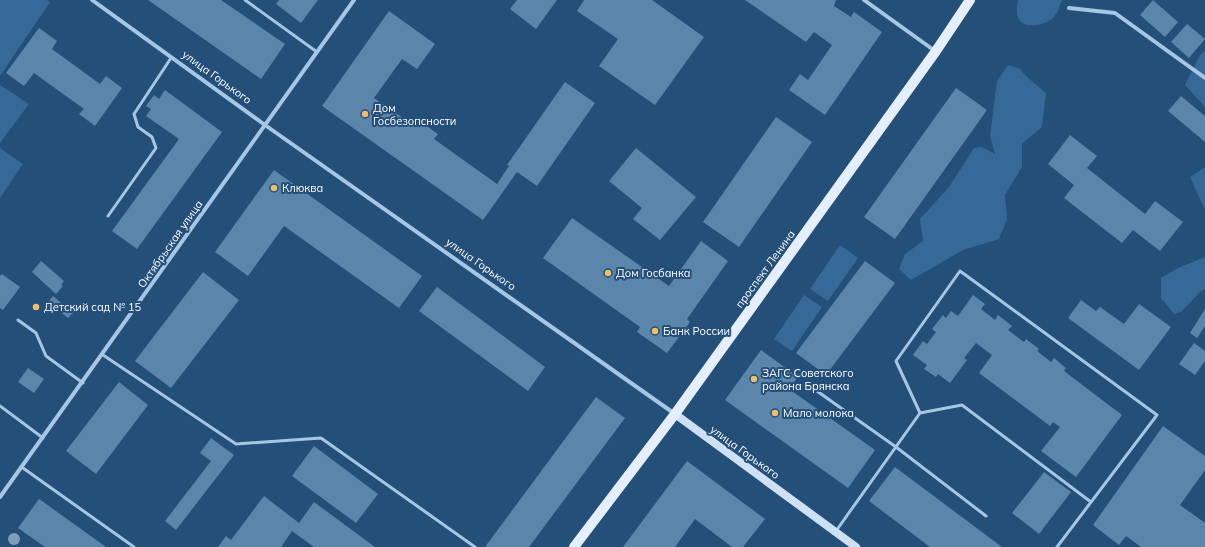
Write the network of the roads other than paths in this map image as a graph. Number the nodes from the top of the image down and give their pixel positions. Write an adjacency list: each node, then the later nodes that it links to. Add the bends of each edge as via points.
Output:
1 (92, 0): 9 (street, улица Горького)
2 (245, 0): 8 (lane)
3 (354, 0): 8 (street, Октябрьская улица)
4 (864, 0): 7 (street)
5 (970, 0): 7 (main road, проспект Ленина)
6 (1069, 8): 10 (street, via 1115,13)
7 (936, 51): 19 (main road, проспект Ленина)
8 (317, 52): 11 (street, Октябрьская улица)
9 (171, 58): 11 (street, улица Горького); 12 (lane, via 134,114 138,127 152,137 156,148)
10 (1205, 78)
11 (266, 125): 14 (street, Октябрьская улица); 19 (street, улица Горького)
12 (108, 216)
13 (18, 320): 15 (lane, via 36,333 46,356)
14 (103, 354): 15 (street, Октябрьская улица); 28 (lane, via 236,444 321,438)
15 (83, 383): 20 (street, Октябрьская улица)
16 (806, 384): 21 (lane)
17 (0, 406): 20 (lane)
18 (920, 413): 21 (lane); 24 (lane, via 962,405); 24 (lane, via 896,361 960,271 1157,415)
19 (675, 414): 26 (street, улица Горького); 29 (main road, проспект Ленина)
20 (43, 438): 22 (street, Октябрьская улица)
21 (896, 447): 25 (lane); 26 (lane)
22 (23, 468): 23 (street, Октябрьская улица); 27 (lane)
23 (0, 497)
24 (1091, 502): 31 (lane)
25 (986, 516)
26 (836, 532): 30 (street, улица Горького)
27 (134, 547)
28 (475, 547)
29 (574, 547)
30 (856, 547)
31 (1057, 547)

